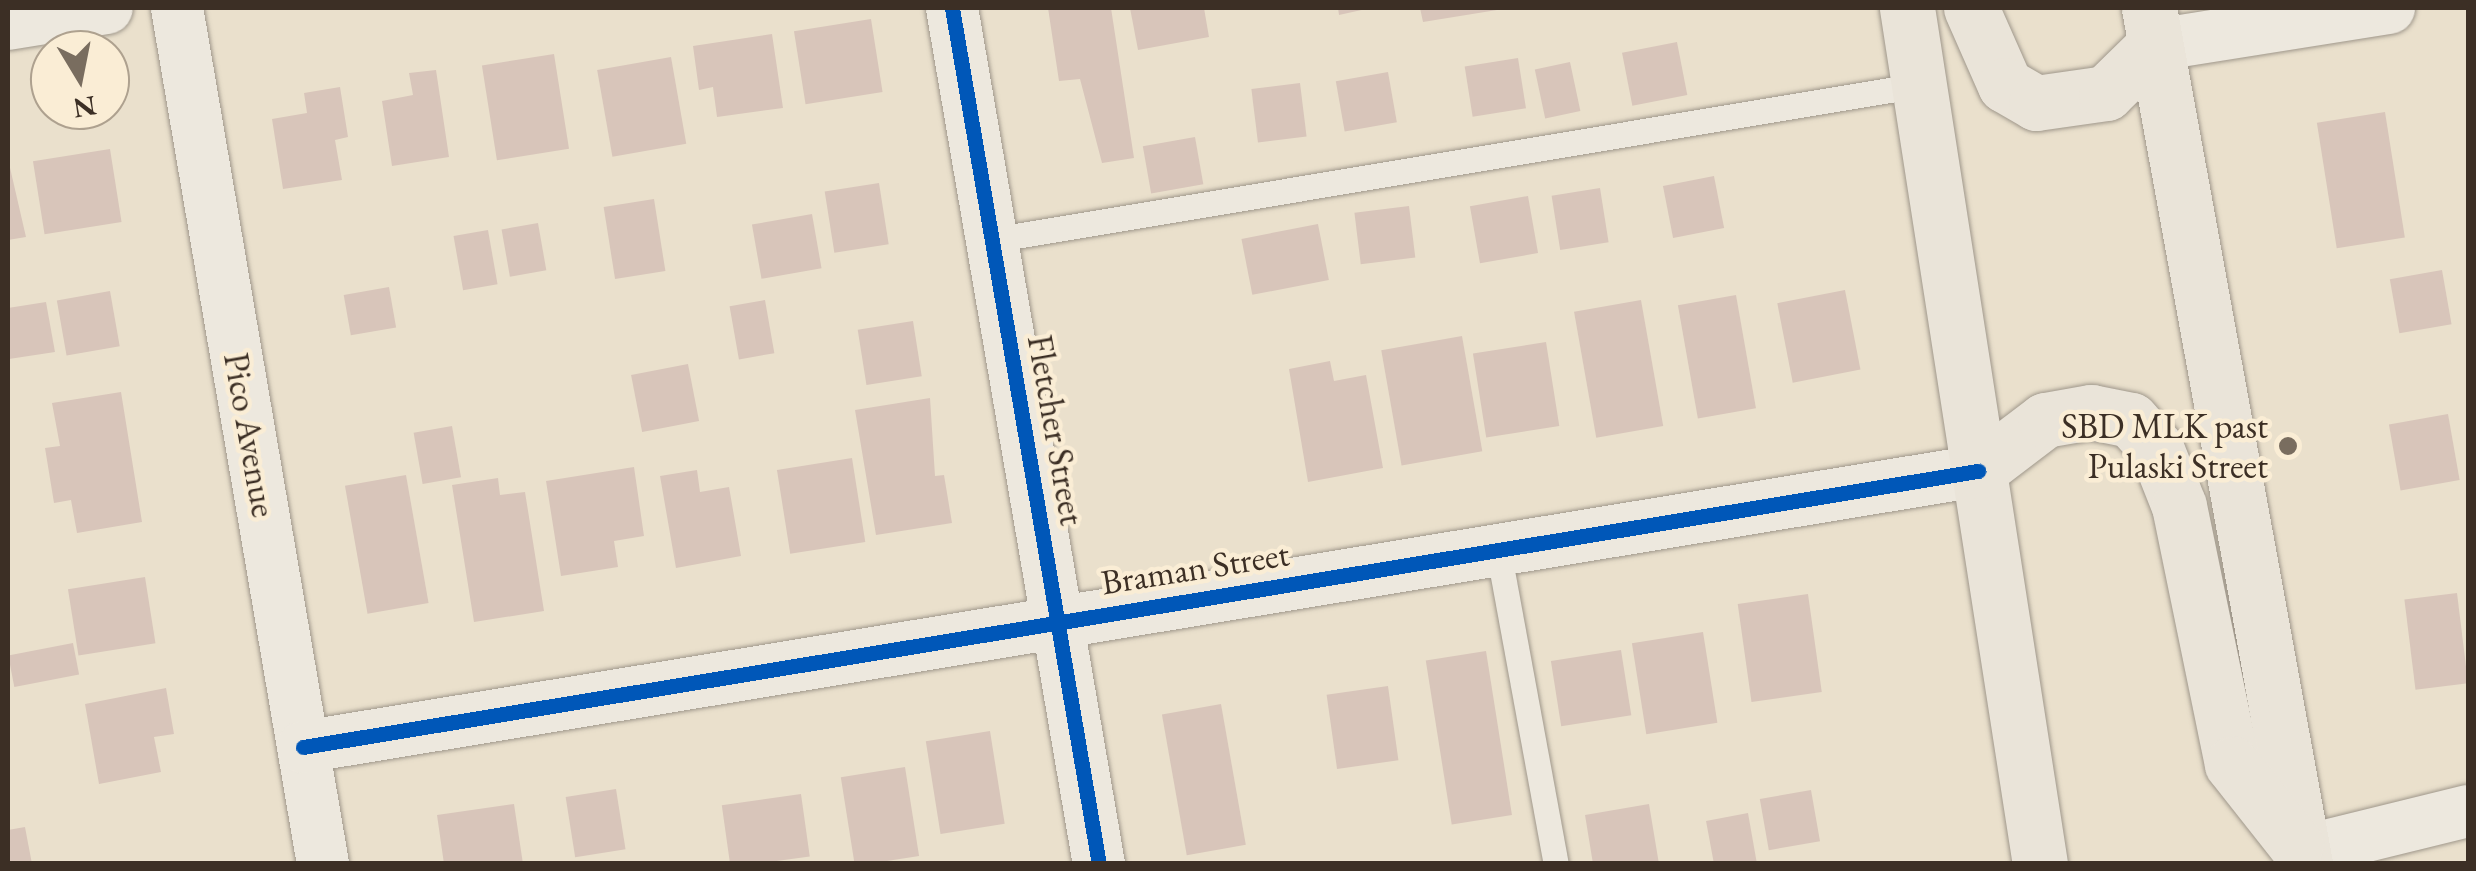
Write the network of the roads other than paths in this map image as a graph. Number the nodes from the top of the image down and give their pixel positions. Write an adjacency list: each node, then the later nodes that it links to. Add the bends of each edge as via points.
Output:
1 (107, 8): 7 (street)
2 (176, 8): 14 (street, Pico Avenue)
3 (952, 8): 10 (street, Fletcher Street)
4 (1908, 8): 9 (main road)
5 (1971, 8): 8 (main road, via 2005,85 2036,103 2106,93)
6 (2389, 8): 8 (street)
7 (8, 24)
8 (2152, 26): 16 (main road)
9 (1919, 85): 10 (lane); 11 (main road)
10 (992, 240): 13 (street, Fletcher Street)
11 (1978, 471): 12 (street, Braman Street); 16 (main road, via 2045,420 2091,412 2132,420 2156,448 2179,506 2232,764); 20 (main road)
12 (1498, 549): 13 (street, Braman Street); 19 (lane)
13 (1059, 621): 14 (street, Braman Street); 18 (street, Fletcher Street)
14 (303, 747): 17 (street, Pico Avenue)
15 (2468, 812): 16 (street)
16 (2303, 858)
17 (323, 864)
18 (1099, 864)
19 (1556, 864)
20 (2040, 864)

